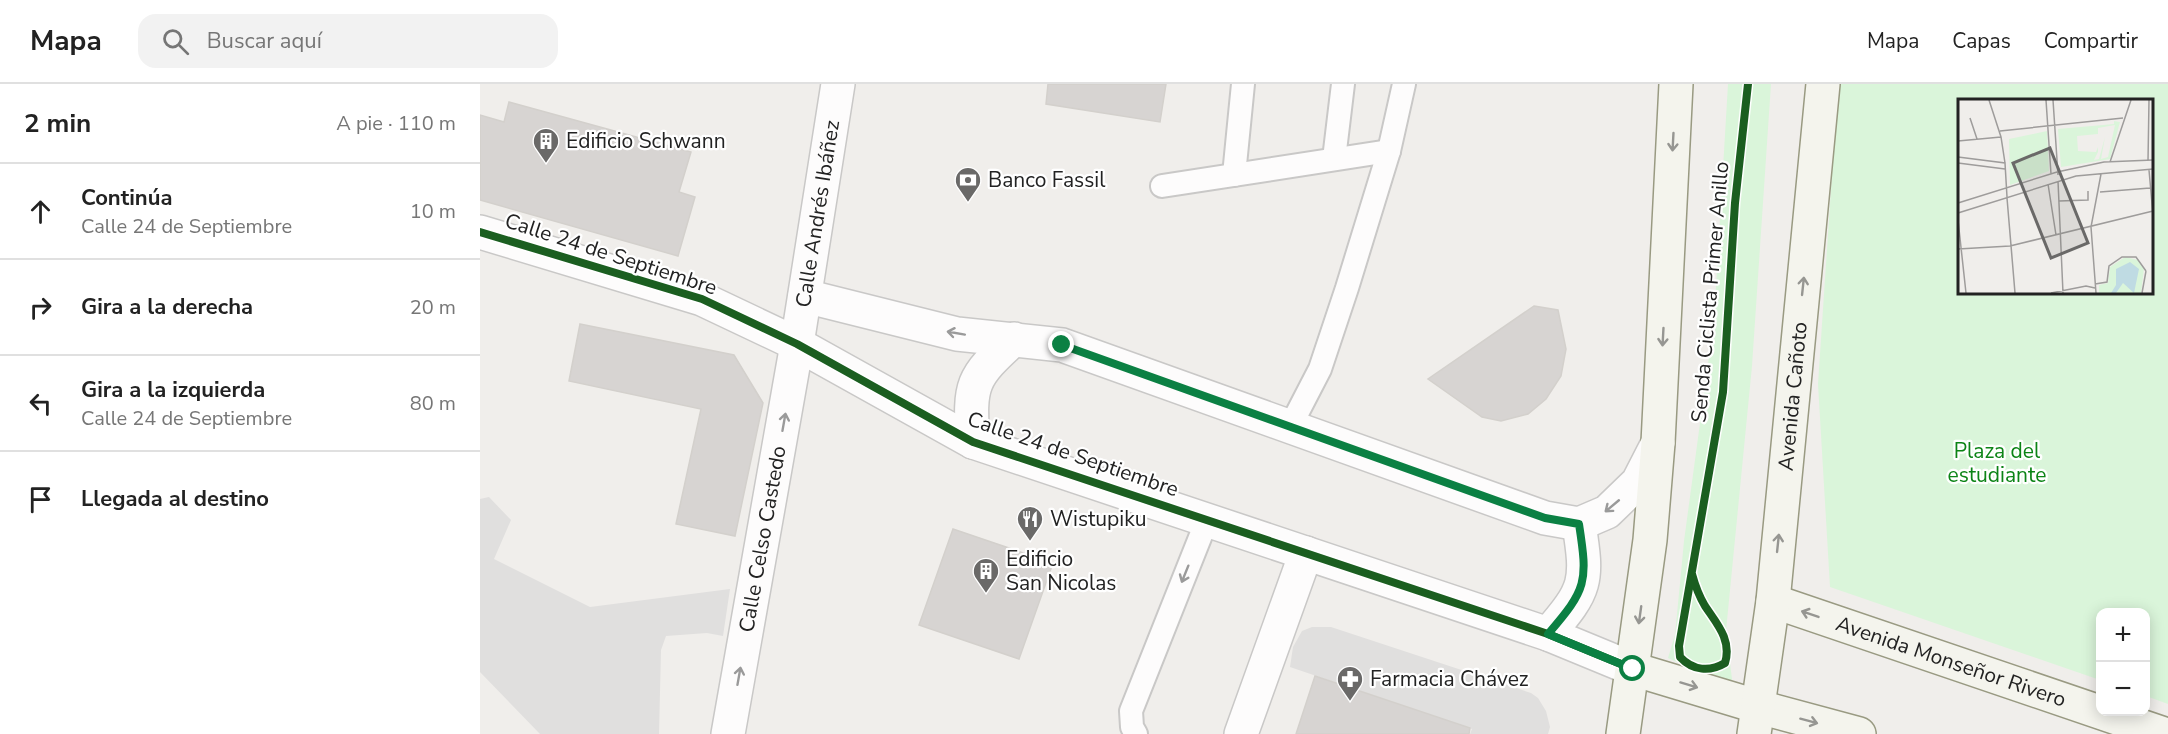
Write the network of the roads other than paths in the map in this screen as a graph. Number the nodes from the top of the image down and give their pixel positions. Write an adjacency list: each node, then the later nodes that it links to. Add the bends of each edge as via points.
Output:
1 (838, 84): 12 (street, Calle Andrés Ibáñez)
2 (1243, 84): 9 (lane)
3 (1343, 84): 8 (lane)
4 (1404, 84): 7 (lane)
5 (1676, 84): 17 (main road, one-way to 17)
6 (1823, 84): 21 (main road, Avenida Cañoto, one-way to 6)
7 (1389, 151): 8 (lane); 15 (lane, via 1320,369)
8 (1334, 159): 9 (lane)
9 (1234, 175): 10 (lane)
10 (1162, 186)
11 (480, 232): 14 (street, Calle 24 de Septiembre, via 702,299)
12 (806, 296): 13 (street, one-way to 12, via 957,334); 14 (street, Calle Andrés Ibáñez)
13 (1014, 339): 15 (street, via 1062,345); 16 (street, via 988,363 974,384)
14 (798, 344): 16 (street, Calle 24 de Septiembre); 25 (street, Calle Celso Castedo, one-way to 14)
15 (1290, 427): 19 (street, via 1545,518)
16 (973, 442): 18 (street, Calle 24 de Septiembre)
17 (1658, 443): 19 (street, one-way to 19, via 1638,482 1607,512); 23 (main road, one-way to 23)
18 (1207, 520): 20 (street, Calle 24 de Septiembre); 26 (lane, one-way to 26, via 1131,711)
19 (1579, 524): 22 (street, via 1584,576 1576,599)
20 (1306, 553): 22 (street, Calle 24 de Septiembre); 27 (street)
21 (1773, 601): 24 (main road, Avenida Cañoto); 30 (main road, Avenida Monseñor Rivero, one-way to 21)
22 (1548, 634): 23 (street, Calle 24 de Septiembre)
23 (1633, 669): 24 (main road, one-way to 24); 28 (main road)
24 (1757, 720): 29 (main road, one-way to 29)
25 (728, 734)
26 (1136, 734)
27 (1241, 734)
28 (1623, 734)
29 (1859, 734)
30 (2164, 734)

